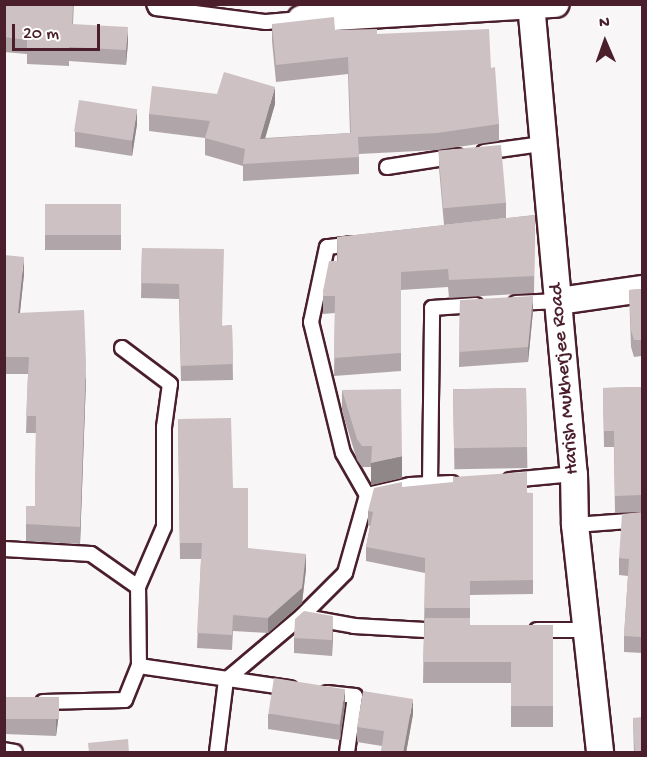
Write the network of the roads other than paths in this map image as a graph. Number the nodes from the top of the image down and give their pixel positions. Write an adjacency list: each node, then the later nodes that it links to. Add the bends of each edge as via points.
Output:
1 (153, 4): 3 (lane, via 156,8 266,22)
2 (540, 6): 3 (street); 4 (street, Harish Mukherjee Road)
3 (315, 14)
4 (542, 144): 5 (lane); 8 (street, Harish Mukherjee Road, via 545,223)
5 (387, 167)
6 (371, 242): 14 (lane, via 327,247 311,322 343,453)
7 (642, 289): 8 (street)
8 (559, 301): 10 (street, Harish Mukherjee Road); 13 (lane, via 432,308)
9 (122, 348): 18 (lane, via 170,384 164,427 164,527)
10 (574, 474): 11 (lane); 16 (street, Harish Mukherjee Road)
11 (497, 482)
12 (464, 483): 13 (lane)
13 (430, 484): 14 (lane)
14 (367, 495): 19 (lane, via 345,573)
15 (642, 520): 16 (lane)
16 (575, 525): 20 (street, Harish Mukherjee Road)
17 (4, 549): 18 (lane, via 91,554)
18 (138, 587): 23 (lane)
19 (302, 616): 21 (lane, via 354,626); 24 (lane)
20 (589, 630): 22 (lane); 30 (street, Harish Mukherjee Road)
21 (462, 631)
22 (520, 631)
23 (139, 666): 24 (lane); 25 (lane, via 125,700)
24 (226, 681): 28 (lane); 29 (lane, via 354,696)
25 (26, 702)
26 (4, 750): 27 (lane)
27 (15, 753)
28 (216, 753)
29 (347, 753)
30 (600, 753)

